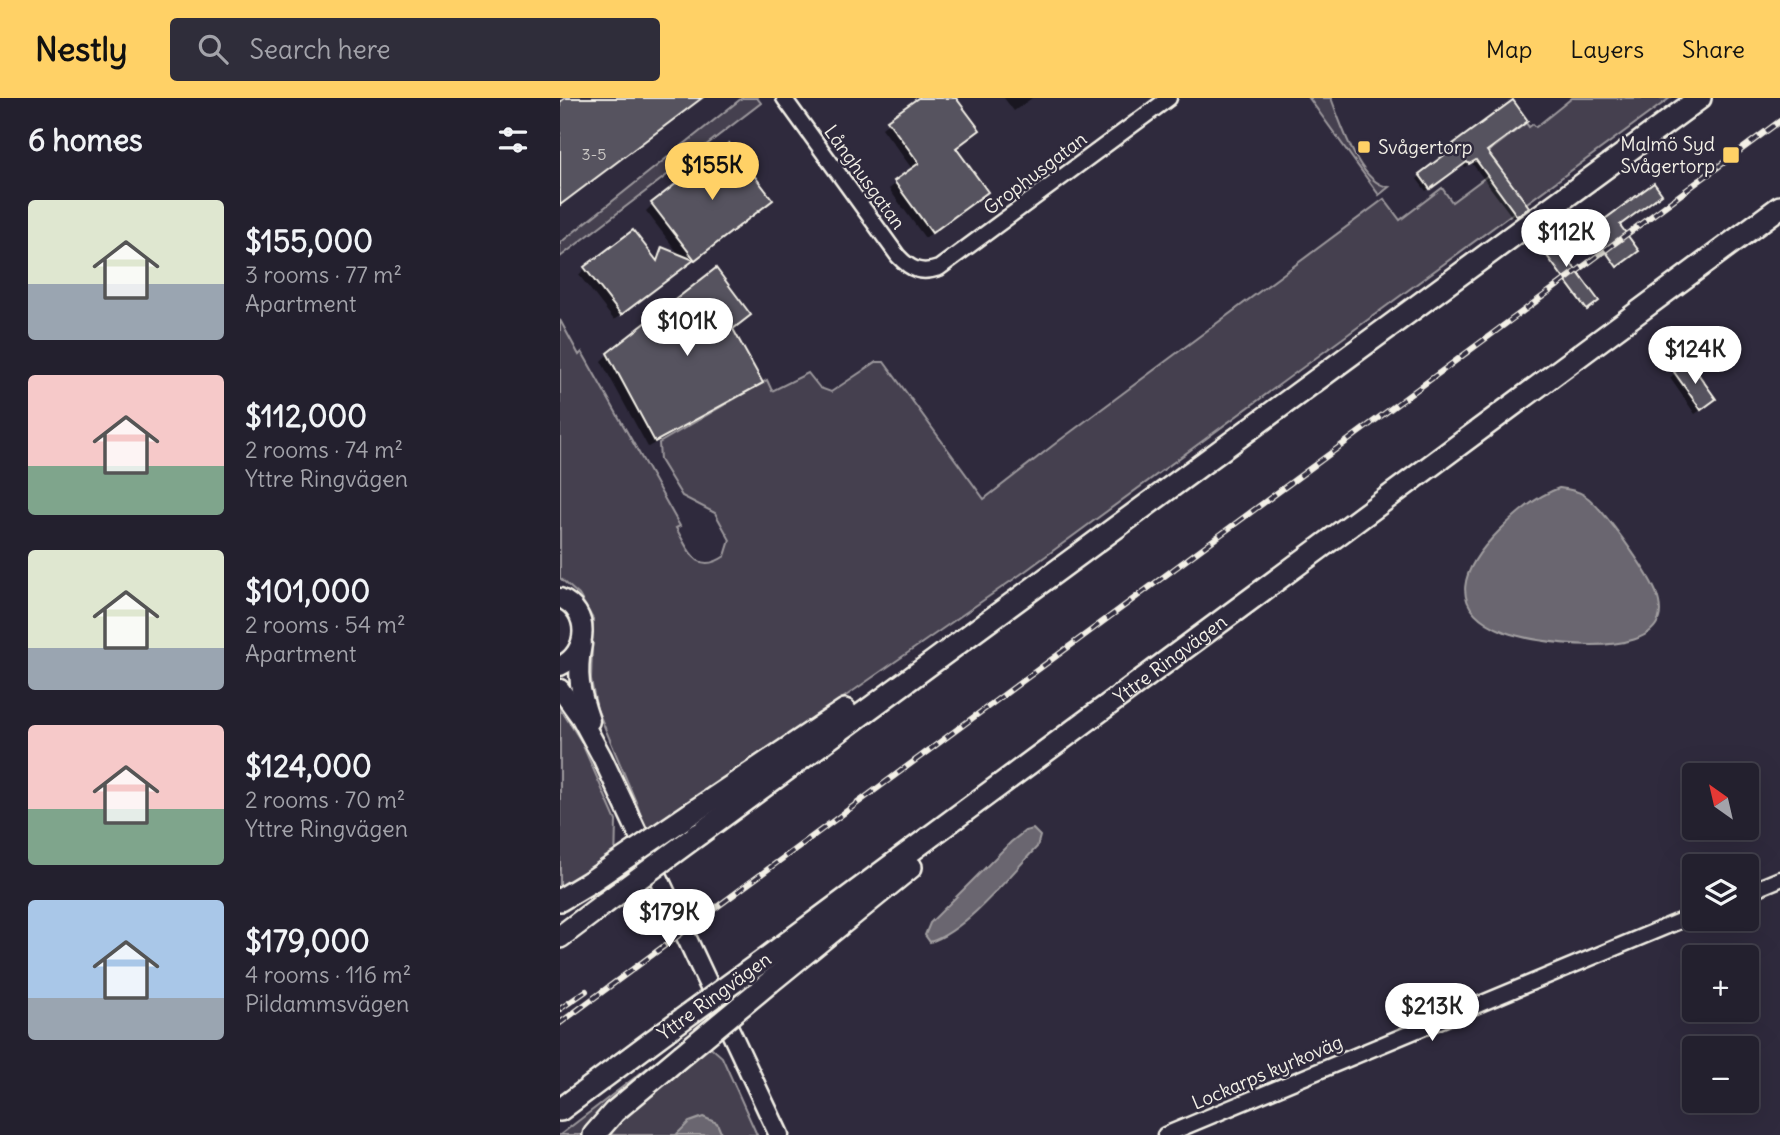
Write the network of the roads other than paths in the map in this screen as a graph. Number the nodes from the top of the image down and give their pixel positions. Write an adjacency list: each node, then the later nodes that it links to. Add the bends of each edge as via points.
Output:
1 (784, 98): 5 (street, Långhusgatan, via 898,256)
2 (1169, 98): 5 (street, Grophusgatan, via 939,268)
3 (1698, 98): 6 (highway)
4 (1780, 207): 17 (highway, Yttre Ringvägen, via 1098,711)
5 (920, 271)
6 (1117, 527): 14 (highway, bridge); 16 (highway, bridge)
7 (560, 598): 8 (main road, via 582,620)
8 (582, 644): 9 (main road, via 575,656); 11 (main road, via 580,693)
9 (560, 666)
10 (560, 689): 11 (main road)
11 (602, 757): 19 (main road)
12 (1780, 879): 13 (street)
13 (1759, 888)
14 (560, 900)
15 (1682, 920): 21 (street, Lockarps kyrkoväg)
16 (560, 937)
17 (763, 973): 18 (highway, Yttre Ringvägen, bridge, via 666,1031); 20 (highway, bridge)
18 (560, 1110)
19 (776, 1131)
20 (593, 1135)
21 (1165, 1135)

